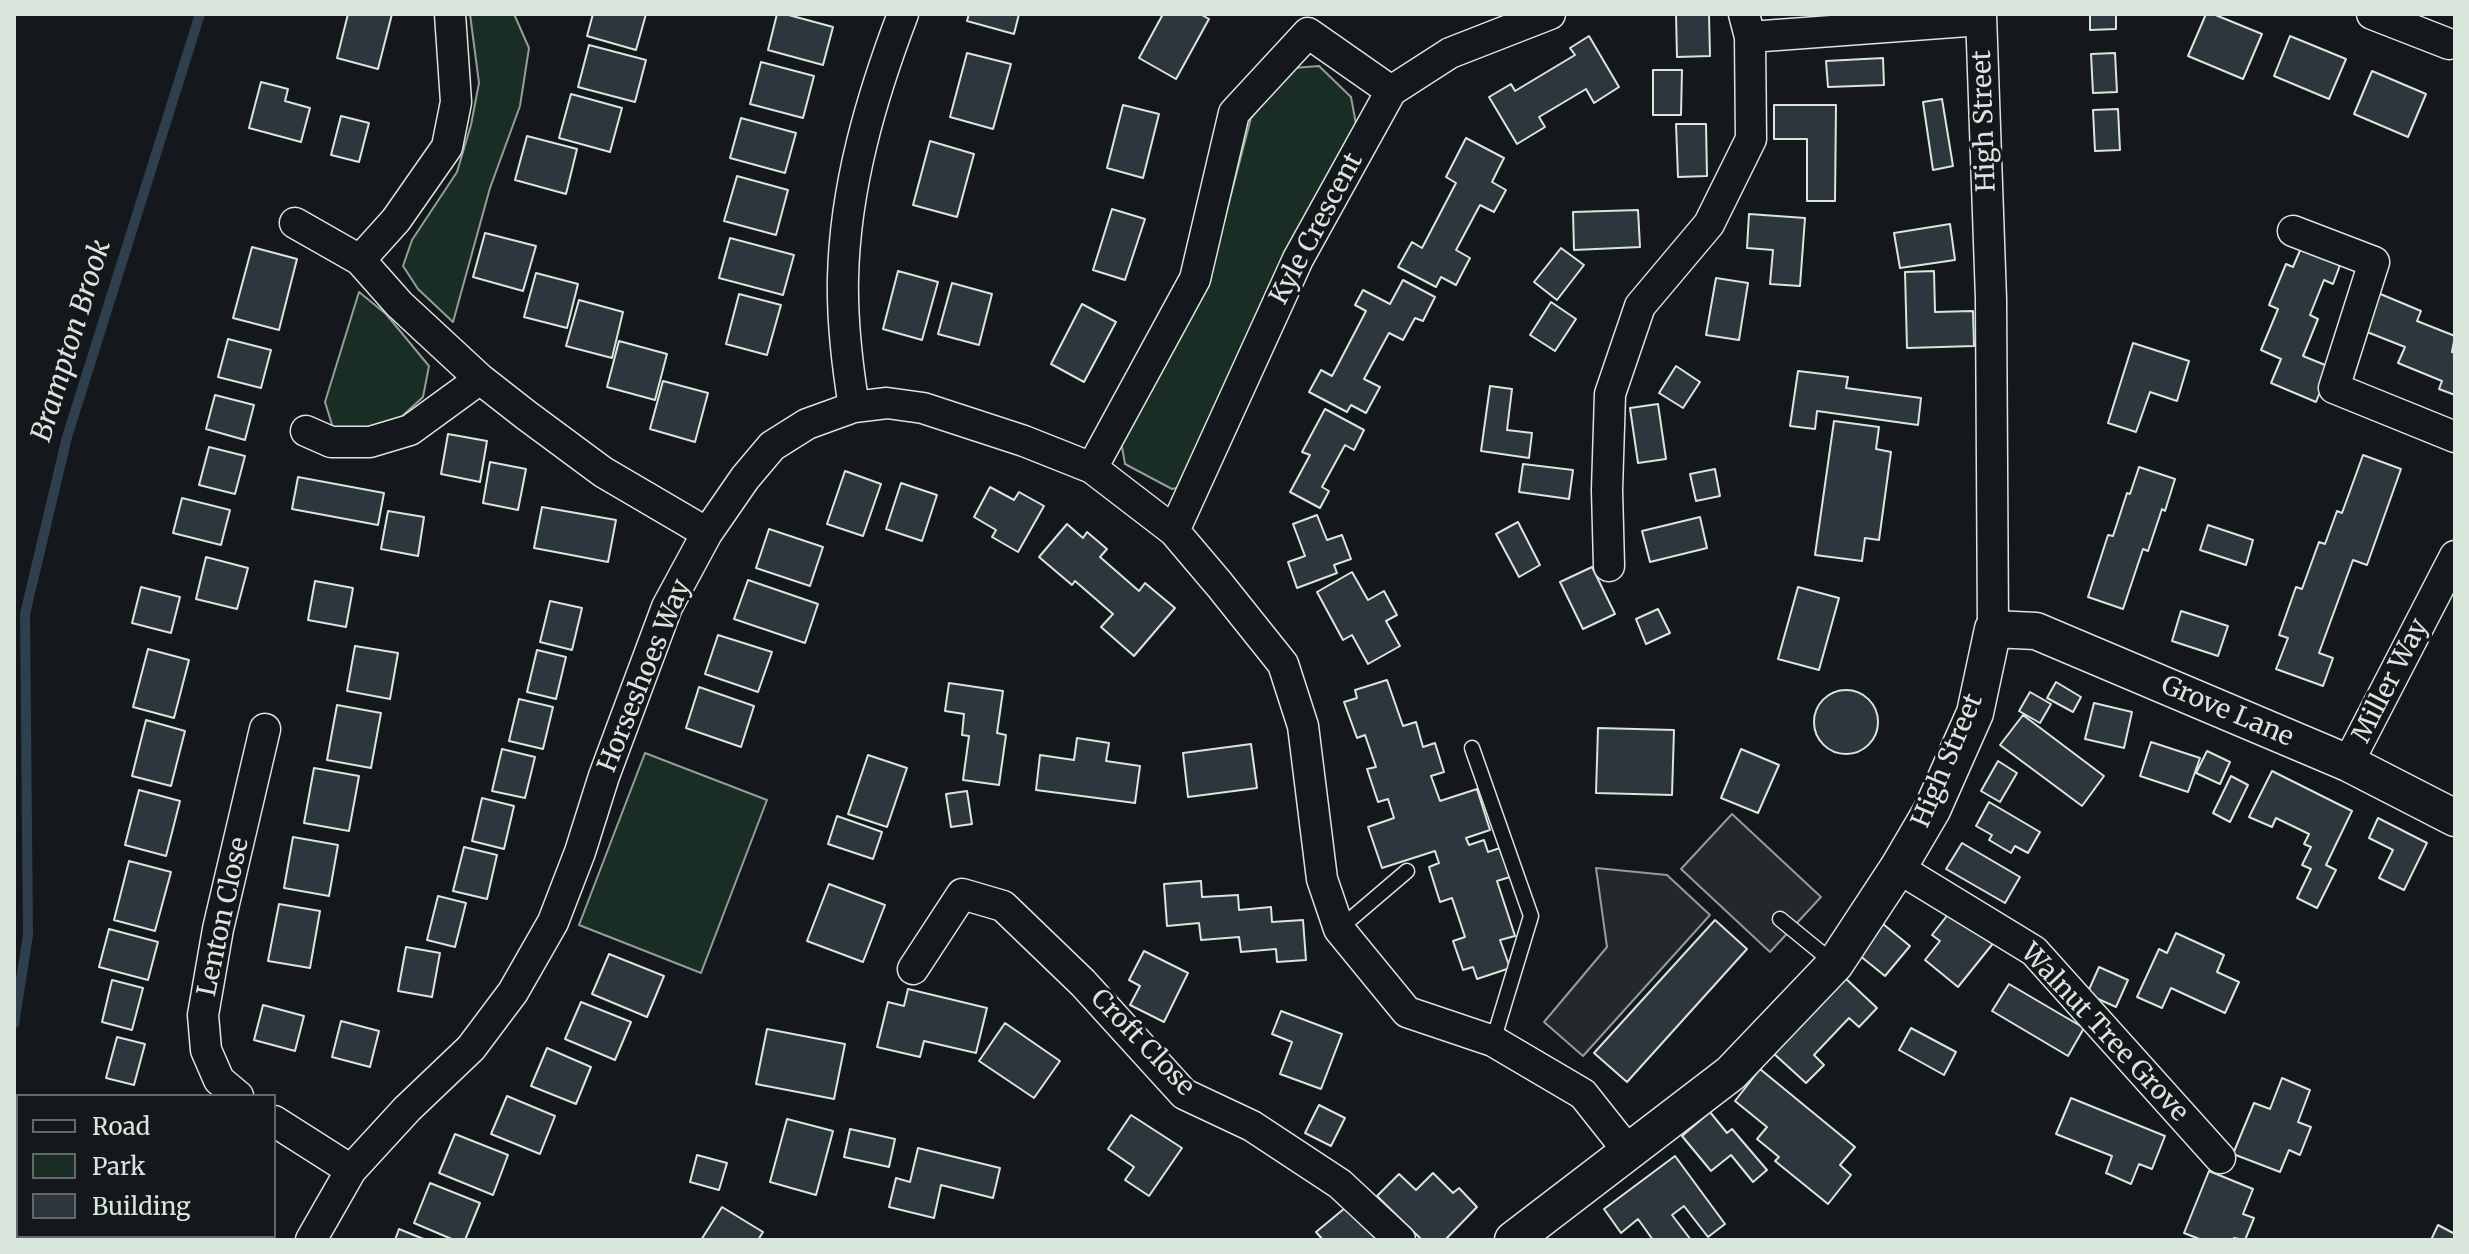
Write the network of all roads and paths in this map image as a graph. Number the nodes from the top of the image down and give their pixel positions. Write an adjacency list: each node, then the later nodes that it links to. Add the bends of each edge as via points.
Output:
1 (450, 14): 11 (street, via 456,102 447,147 396,220)
2 (903, 14): 13 (street, via 868,118 851,191 843,278 845,351)
3 (1550, 14): 8 (street, Kyle Crescent, via 1450,53)
4 (2372, 14): 7 (street)
5 (1981, 17): 6 (street); 21 (street, High Street, via 1991,299)
6 (1747, 25): 20 (street, via 1751,139 1709,224 1640,306 1610,394)
7 (2449, 44)
8 (1391, 91): 16 (street, via 1308,33 1234,113 1195,279); 17 (street, Kyle Crescent, via 1298,259)
9 (295, 223): 11 (street)
10 (2293, 231): 15 (street, via 2374,262 2334,388)
11 (360, 260): 12 (street)
12 (480, 379): 14 (street, via 410,430 370,442 331,442); 18 (street, via 603,472)
13 (854, 407): 16 (street, Horseshoes Way, via 887,403 923,408); 18 (street, Horseshoes Way, via 807,424 772,446)
14 (306, 431)
15 (2455, 437)
16 (1092, 468): 17 (street, Horseshoes Way)
17 (1174, 531): 29 (street, Horseshoes Way, via 1283,664 1303,726 1322,879)
18 (707, 533): 37 (street, Horseshoes Way, via 667,607 553,922 513,992 471,1048)
19 (2454, 558): 24 (street, Miller Way)
20 (1609, 566)
21 (1993, 629): 24 (street, Grove Lane, via 2036,631); 26 (street, High Street, via 1975,713 1932,810)
22 (266, 729): 33 (street, Lenton Close, via 203,1015 206,1050 219,1080)
23 (1472, 748): 32 (lane, via 1531,916)
24 (2348, 763): 25 (street, Grove Lane)
25 (2455, 818)
26 (1898, 868): 30 (street, High Street); 36 (street, Walnut Tree Grove, via 2034,951)
27 (1407, 871): 29 (lane)
28 (1780, 919): 30 (lane)
29 (1339, 929): 32 (street, Horseshoes Way, via 1407,1012)
30 (1835, 964): 35 (street, High Street, via 1731,1073)
31 (913, 969): 39 (street, Croft Close, via 962,894 1003,906 1083,983 1184,1094 1252,1126 1340,1184)
32 (1493, 1041): 35 (street, Horseshoes Way, via 1583,1094)
33 (236, 1094)
34 (276, 1122): 37 (street)
35 (1629, 1152): 40 (street, High Street)
36 (2220, 1158)
37 (351, 1170): 38 (street, Horseshoes Way)
38 (311, 1240)
39 (1400, 1240)
40 (1513, 1240)

